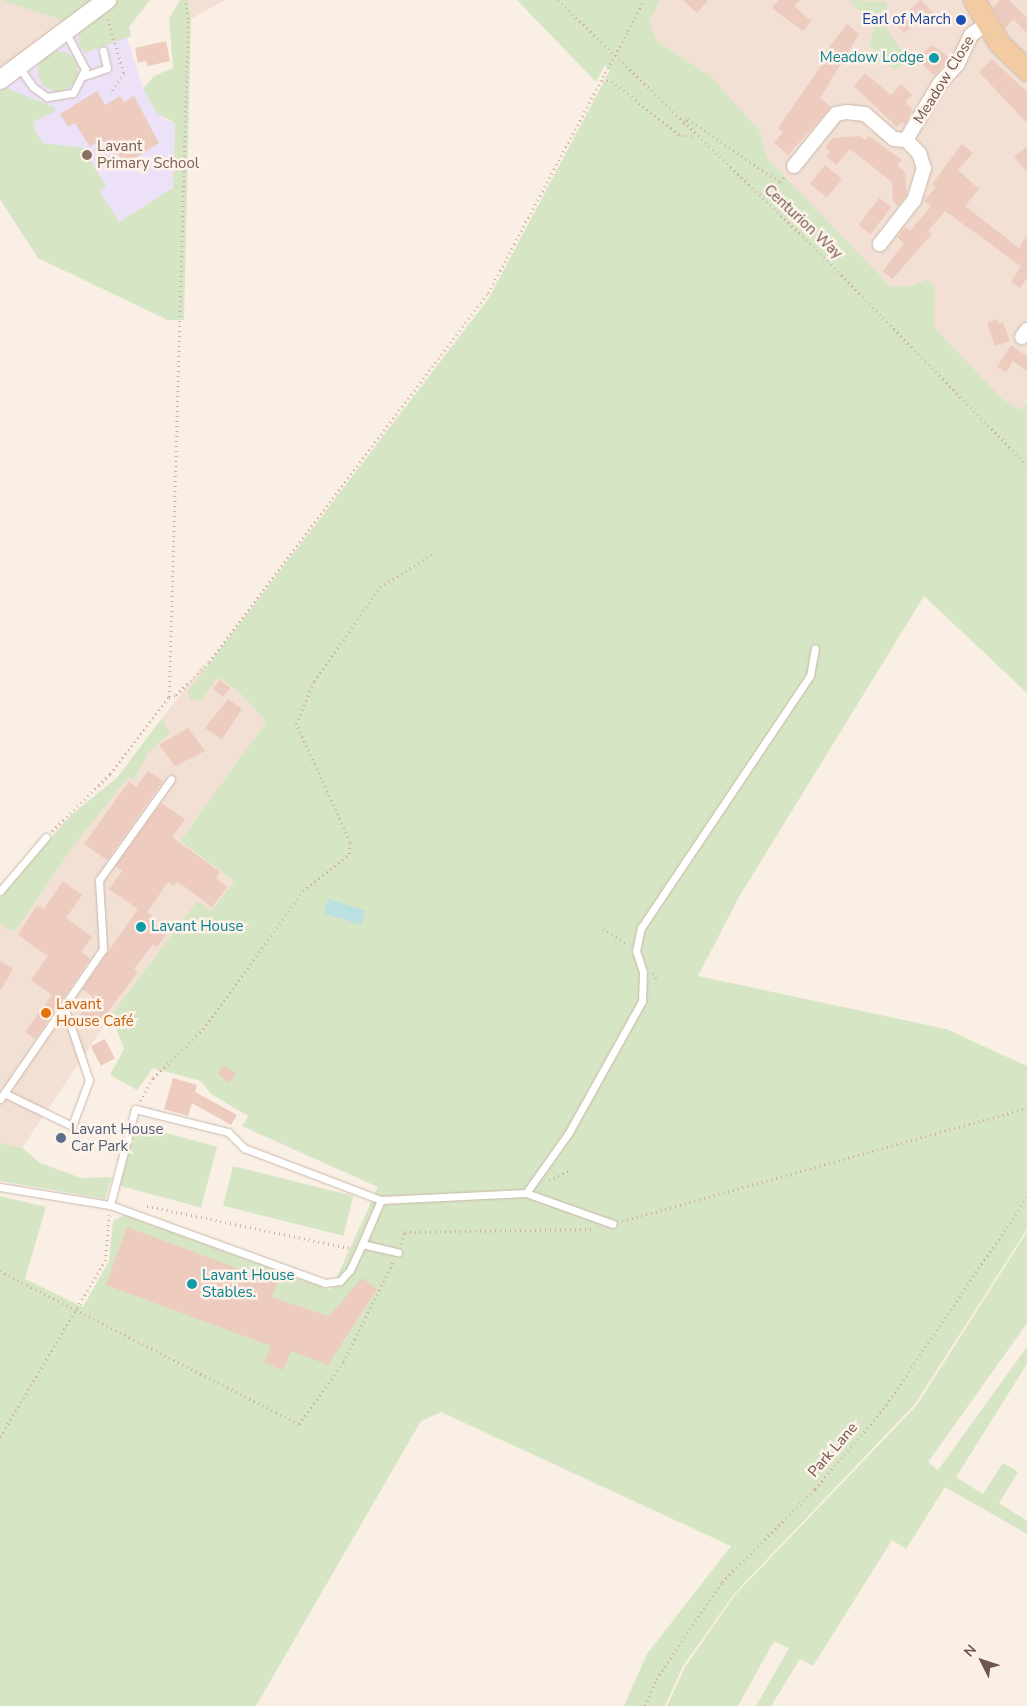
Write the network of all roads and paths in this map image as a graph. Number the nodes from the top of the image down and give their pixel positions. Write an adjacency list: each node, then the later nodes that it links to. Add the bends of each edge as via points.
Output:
1 (107, 0): 7 (street)
2 (185, 0): 22 (path, via 188,19)
3 (558, 0): 14 (path, Centurion Way)
4 (644, 0): 13 (path, bridge)
5 (974, 0): 6 (main road)
6 (986, 24): 10 (main road); 16 (street, Meadow Close, via 971,36 957,65 940,83)
7 (66, 33): 9 (street); 11 (lane, via 84,60)
8 (103, 50): 11 (lane, via 106,68)
9 (19, 66): 11 (lane, via 33,87 48,97 73,93); 12 (street)
10 (1027, 70)
11 (84, 76)
12 (0, 80)
13 (602, 81): 15 (path, via 612,80 681,136); 22 (path, via 488,294 209,662 176,695)
14 (684, 124): 15 (path, Centurion Way); 17 (path, via 688,119 780,182)
15 (696, 136): 19 (path, Centurion Way, via 832,264)
16 (906, 140): 17 (street, Meadow Close, via 894,138 865,114 836,114); 18 (street, Meadow Close, via 919,153 924,168 914,200)
17 (794, 166)
18 (880, 244)
19 (1027, 465)
20 (434, 553): 30 (path, via 380,587 314,681 296,724 350,842 349,854 303,891 203,1030 153,1078)
21 (815, 648): 27 (lane, via 810,676 641,928)
22 (169, 697): 24 (path, via 110,774)
23 (171, 778): 28 (lane, via 99,880 103,949)
24 (46, 837): 25 (lane)
25 (0, 891)
26 (603, 930): 27 (path)
27 (636, 950): 34 (lane, via 644,972 642,1001 568,1134)
28 (64, 1006): 29 (lane); 29 (lane, via 89,1080 72,1126)
29 (2, 1096)
30 (135, 1108): 37 (lane, via 228,1132 244,1148); 39 (lane)
31 (1027, 1108): 40 (path)
32 (568, 1171): 35 (path, via 545,1181)
33 (0, 1187): 39 (lane)
34 (526, 1193): 35 (lane); 37 (lane)
35 (534, 1195): 40 (lane)
36 (1027, 1197): 46 (path, Park Lane, via 883,1409 815,1489 722,1582 656,1679)
37 (380, 1200): 41 (lane)
38 (137, 1204): 41 (path)
39 (110, 1205): 41 (lane, via 325,1283 340,1281); 44 (path, via 105,1260)
40 (613, 1224): 42 (path, via 583,1232 405,1232)
41 (361, 1247): 42 (lane)
42 (398, 1252): 44 (path, via 343,1362 300,1424)
43 (0, 1270): 44 (path)
44 (79, 1307): 45 (path)
45 (0, 1436)
46 (645, 1706)

